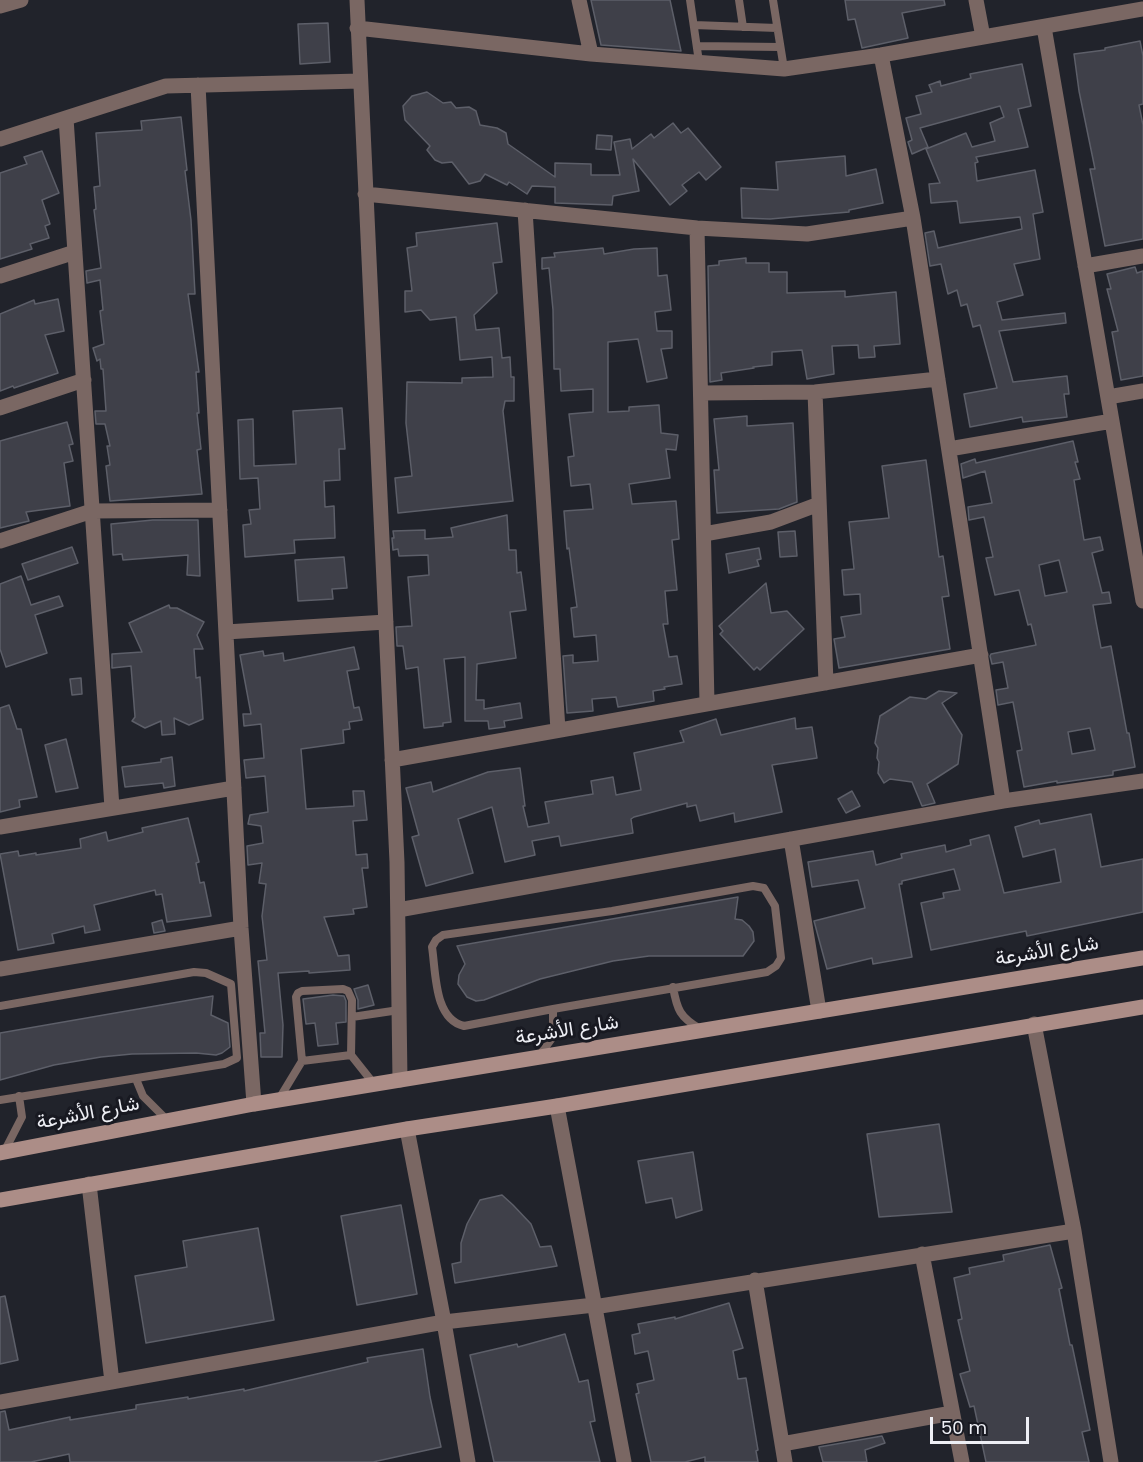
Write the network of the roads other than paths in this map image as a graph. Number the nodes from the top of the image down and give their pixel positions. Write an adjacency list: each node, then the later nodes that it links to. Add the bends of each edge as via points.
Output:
1 (21, 0): 8 (street)
2 (357, 0): 13 (street)
3 (579, 0): 17 (street)
4 (690, 0): 10 (lane)
5 (739, 0): 11 (lane)
6 (772, 0): 14 (lane)
7 (976, 0): 15 (street)
8 (0, 6)
9 (1143, 9): 12 (street)
10 (694, 26): 11 (lane); 18 (lane)
11 (744, 27): 14 (lane)
12 (1044, 27): 15 (street); 31 (street)
13 (357, 28): 17 (street); 21 (street)
14 (777, 28): 16 (lane)
15 (983, 37): 19 (street)
16 (780, 47): 18 (lane); 20 (lane)
17 (591, 54): 18 (street)
18 (698, 54): 20 (street)
19 (881, 55): 20 (street); 27 (street)
20 (784, 69)
21 (360, 81): 22 (street); 25 (street)
22 (198, 85): 23 (street, via 166,86); 43 (street)
23 (66, 118): 24 (street); 29 (street)
24 (0, 139)
25 (365, 194): 26 (street); 48 (street)
26 (525, 210): 28 (street); 53 (street)
27 (913, 218): 28 (street, via 807,234); 33 (street)
28 (698, 228): 37 (street)
29 (75, 252): 32 (street); 34 (street)
30 (1143, 256): 31 (street)
31 (1085, 266): 38 (street)
32 (0, 276)
33 (938, 379): 36 (street); 41 (street)
34 (84, 380): 39 (street); 44 (street)
35 (1143, 391): 38 (street)
36 (815, 392): 37 (street); 42 (street)
37 (701, 393): 45 (street)
38 (1108, 397): 40 (street)
39 (0, 408)
40 (1112, 421): 41 (street); 47 (street)
41 (949, 449): 50 (street)
42 (819, 504): 45 (street, via 771,522); 51 (street)
43 (220, 510): 44 (street); 49 (street)
44 (92, 512): 46 (street); 58 (street)
45 (704, 534): 52 (street)
46 (0, 541)
47 (1143, 601)
48 (386, 622): 49 (street); 54 (street)
49 (226, 632): 56 (street)
50 (981, 655): 51 (street); 57 (street)
51 (826, 682): 52 (street)
52 (707, 704): 53 (street)
53 (558, 730): 54 (street)
54 (392, 760): 61 (street)
55 (1143, 781): 57 (street)
56 (234, 788): 58 (street); 62 (street)
57 (1003, 801): 60 (street)
58 (112, 808): 59 (street)
59 (0, 827)
60 (791, 839): 61 (street); 70 (street)
61 (398, 910): 69 (street)
62 (241, 928): 64 (street); 83 (street)
63 (1143, 958): 70 (street, شارع الأشرعة)
64 (0, 969)
65 (673, 987): 68 (lane); 68 (lane, via 767,972 776,966 781,958 775,906 764,888 753,886 443,935 432,947 442,1008 455,1024 464,1026); 73 (lane, via 681,1014)
66 (0, 1006): 77 (lane, via 194,972 231,984 237,1058 224,1064)
67 (1143, 1007): 72 (street)
68 (553, 1009): 75 (lane, via 553,1037)
69 (399, 1010): 71 (lane); 78 (street)
70 (819, 1011): 73 (street, شارع الأشرعة)
71 (352, 1017): 74 (lane); 76 (lane, via 352,1000 343,988 298,993)
72 (1034, 1024): 84 (street); 90 (street)
73 (701, 1030): 75 (street, شارع الأشرعة)
74 (351, 1056): 76 (lane); 79 (lane)
75 (538, 1057): 78 (street, شارع الأشرعة)
76 (302, 1061): 82 (lane)
77 (136, 1079): 80 (lane); 85 (lane, via 143,1096)
78 (399, 1080): 79 (street, شارع الأشرعة)
79 (374, 1084): 82 (street, شارع الأشرعة)
80 (19, 1096): 81 (lane); 87 (lane, via 22,1117)
81 (0, 1100)
82 (278, 1100): 83 (street, شارع الأشرعة)
83 (254, 1104): 85 (street, شارع الأشرعة)
84 (557, 1106): 86 (street); 93 (street)
85 (167, 1120): 87 (street, شارع الأشرعة)
86 (407, 1129): 88 (street); 94 (street)
87 (2, 1152)
88 (89, 1184): 89 (street); 95 (street)
89 (0, 1200)
90 (1074, 1231): 91 (street); 103 (street)
91 (922, 1254): 92 (street); 97 (street)
92 (755, 1280): 93 (street); 98 (street)
93 (594, 1306): 94 (street); 100 (street)
94 (444, 1322): 95 (street); 99 (street)
95 (112, 1382): 96 (street)
96 (0, 1402)
97 (952, 1413): 98 (street); 102 (street)
98 (783, 1444): 101 (street)
99 (468, 1462)
100 (624, 1462)
101 (785, 1462)
102 (962, 1462)
103 (1111, 1462)

